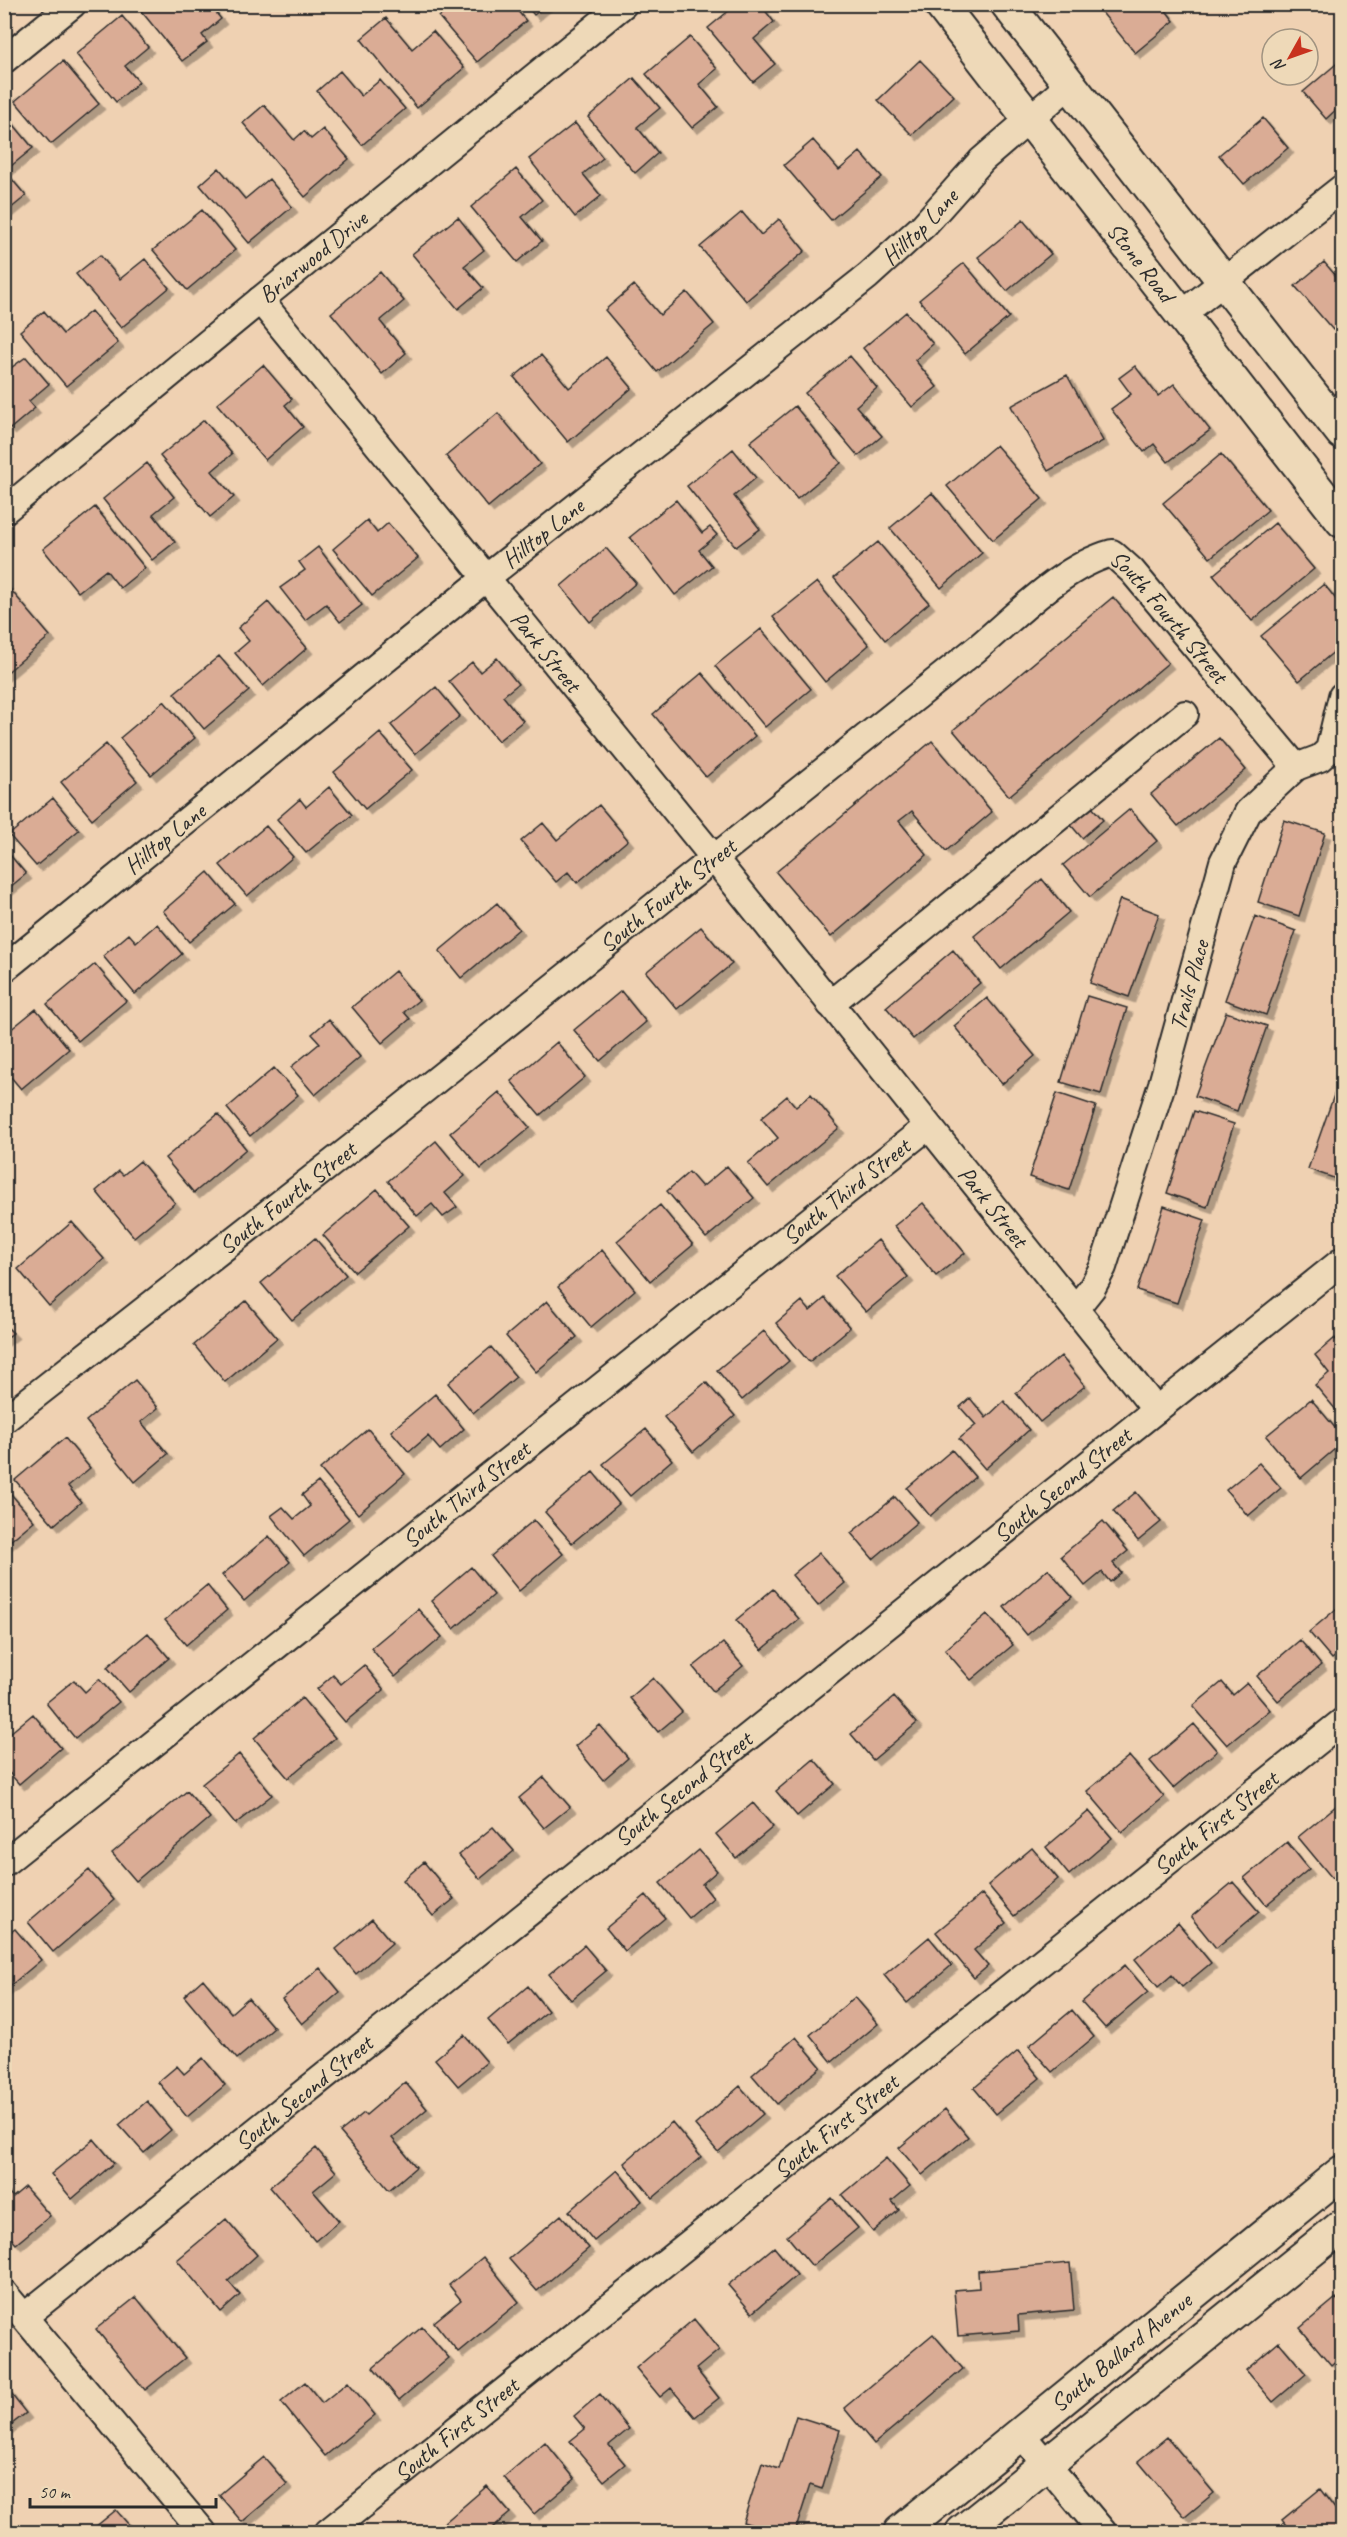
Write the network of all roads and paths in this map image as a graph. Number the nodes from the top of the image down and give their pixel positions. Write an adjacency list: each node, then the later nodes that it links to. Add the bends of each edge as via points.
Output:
1 (73, 4): 5 (street)
2 (624, 4): 10 (street, Briarwood Drive)
3 (940, 4): 7 (main road, Stone Road)
4 (1007, 4): 6 (main road)
5 (4, 60)
6 (1069, 85): 7 (street, Hilltop Lane); 9 (main road)
7 (1028, 119): 11 (main road, Stone Road); 15 (street, Hilltop Lane, via 868,276)
8 (1342, 188): 9 (street)
9 (1223, 281): 11 (street); 12 (main road)
10 (260, 300): 13 (street, Briarwood Drive); 15 (street, Park Street)
11 (1180, 316): 14 (main road, Stone Road)
12 (1342, 433)
13 (4, 511)
14 (1342, 521)
15 (486, 578): 19 (street, Park Street); 20 (street, Hilltop Lane)
16 (1342, 696): 18 (street, Trails Place, via 1329,750)
17 (1185, 714): 21 (street)
18 (1296, 768): 19 (street, South Fourth Street, via 1132,571 1112,554 1092,559 1044,592); 24 (street, Trails Place, via 1248,812 1223,862 1162,1084 1107,1257 1092,1288)
19 (714, 858): 21 (street, Park Street); 26 (street, South Fourth Street)
20 (4, 969)
21 (830, 1004): 22 (street, Park Street)
22 (927, 1127): 24 (street, Park Street); 28 (street, South Third Street)
23 (1342, 1261): 25 (street, South Second Street)
24 (1076, 1308): 25 (street, Park Street)
25 (1156, 1410): 32 (street, South Second Street)
26 (4, 1420)
27 (1342, 1722): 36 (street, South First Street)
28 (4, 1863)
29 (1342, 2172): 33 (main road, South Ballard Avenue)
30 (1342, 2226): 34 (main road, South Ballard Avenue)
31 (4, 2293): 32 (street)
32 (25, 2316): 35 (street)
33 (1021, 2434): 34 (street); 37 (main road, South Ballard Avenue)
34 (1046, 2463): 38 (main road, South Ballard Avenue); 39 (street)
35 (203, 2532)
36 (328, 2532)
37 (900, 2532)
38 (962, 2532)
39 (1103, 2532)

